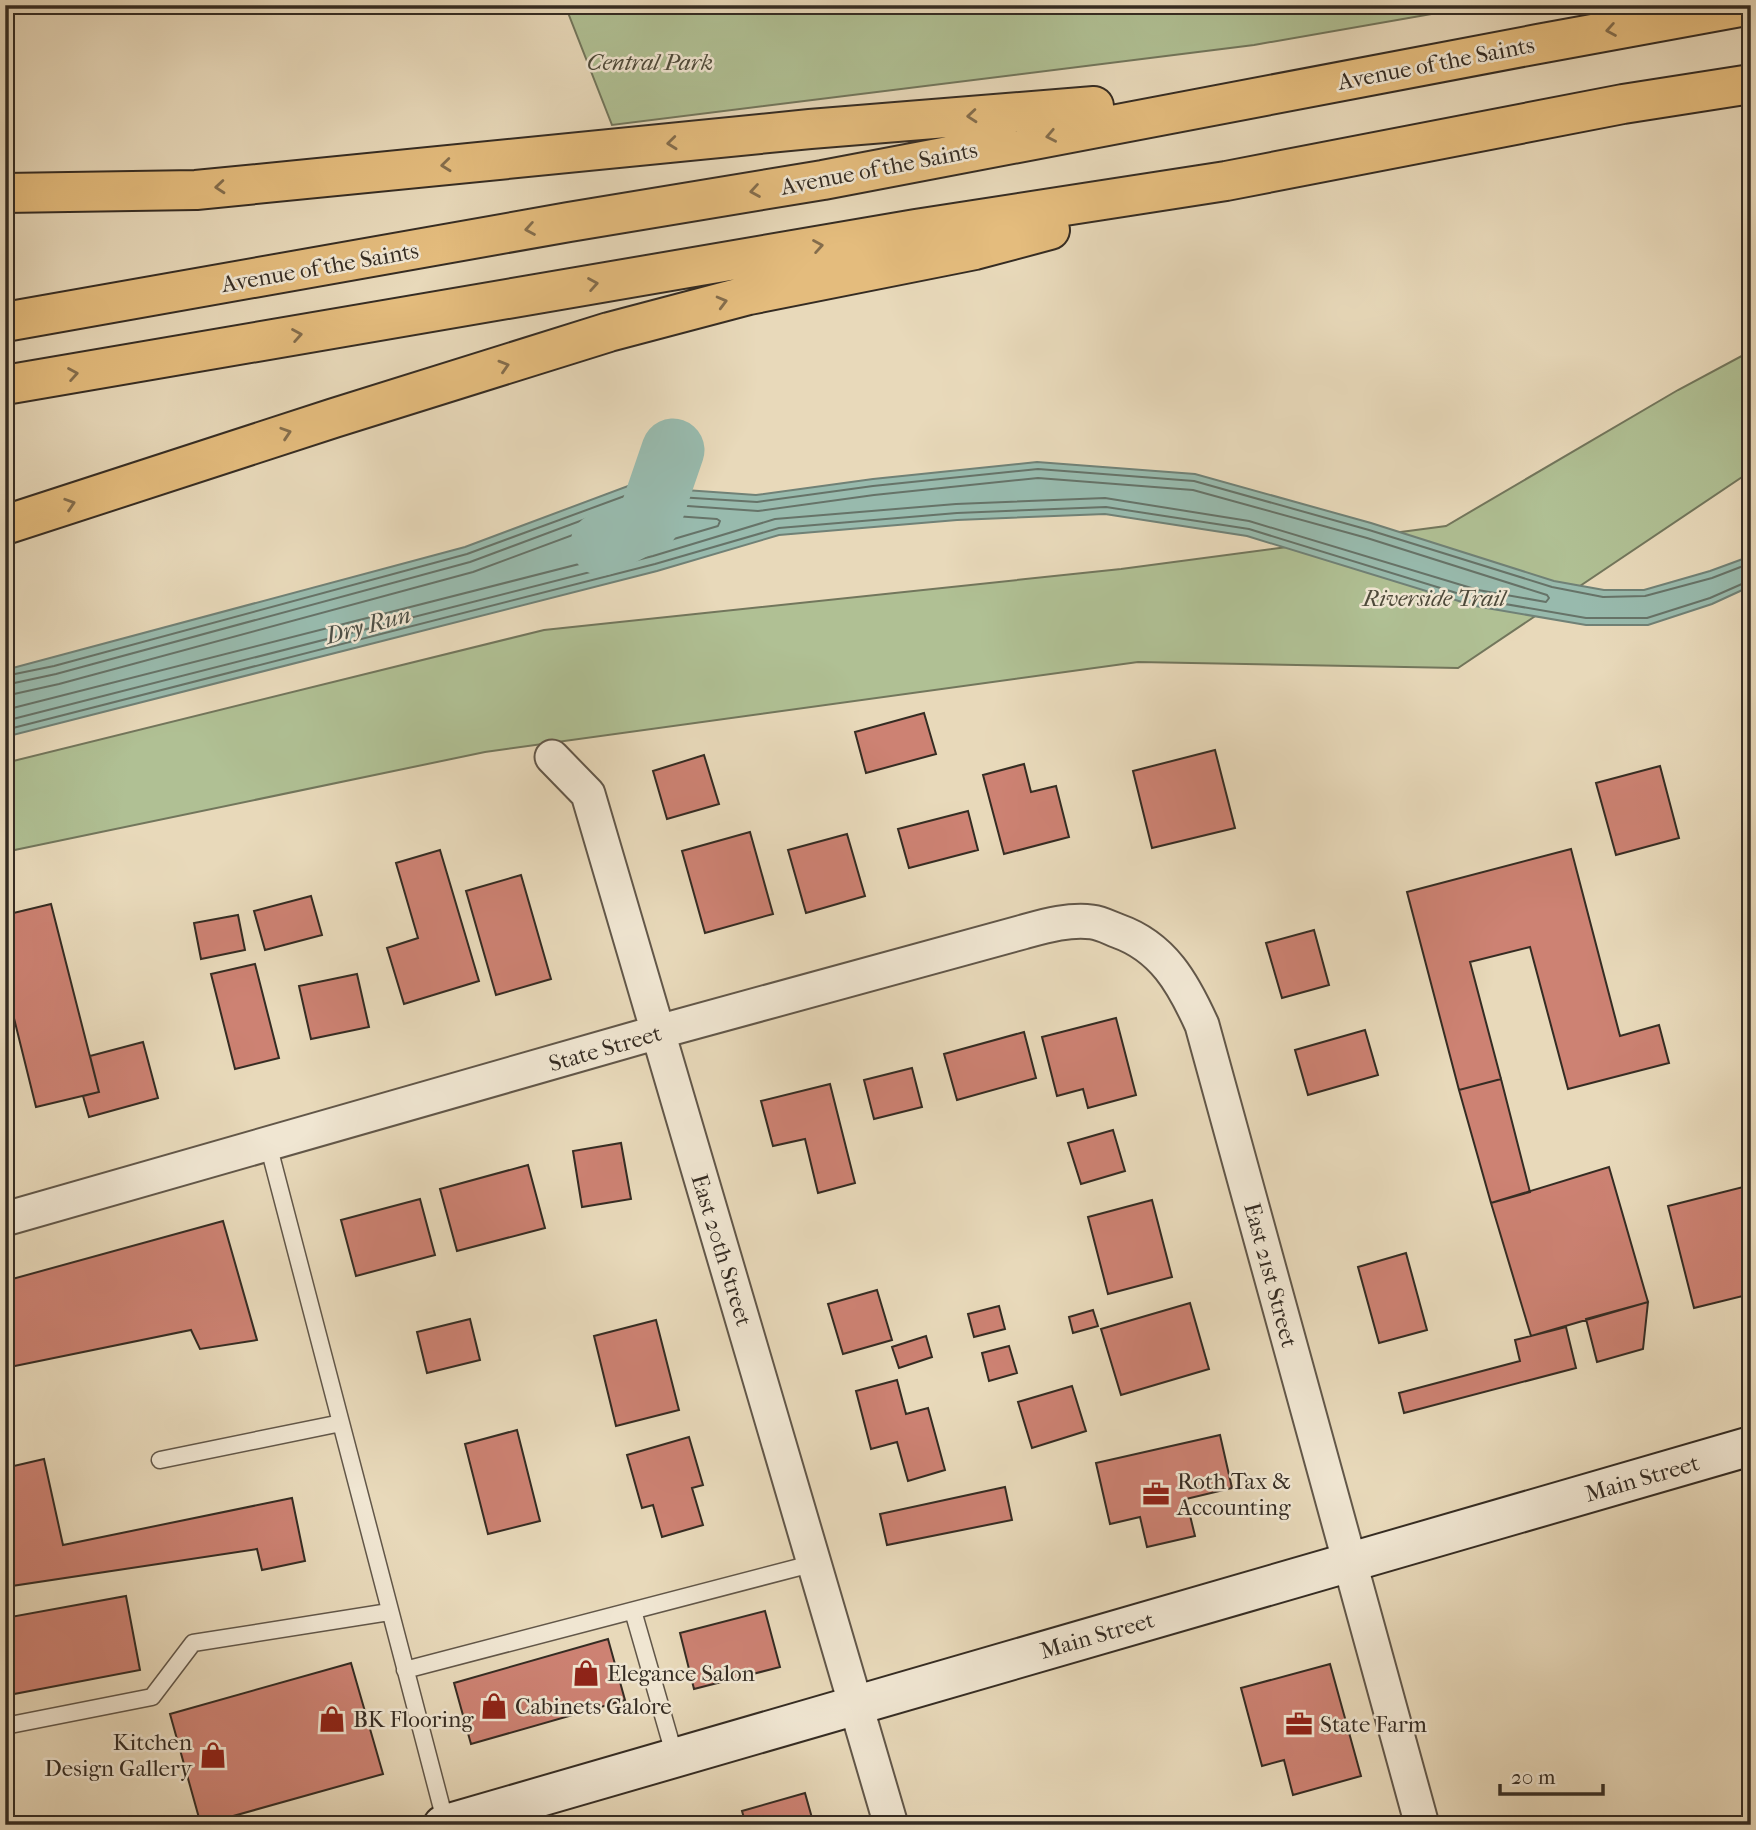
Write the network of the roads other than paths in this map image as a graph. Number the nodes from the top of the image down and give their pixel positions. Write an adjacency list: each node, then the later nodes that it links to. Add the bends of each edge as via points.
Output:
1 (1751, 5): 3 (highway, Avenue of the Saints, one-way to 3)
2 (1751, 85): 4 (highway, via 1623,104)
3 (1284, 91): 5 (highway, one-way to 5, via 810,129 196,190); 6 (highway, Avenue of the Saints, one-way to 6, via 823,180)
4 (1226, 181): 7 (highway, one-way to 4, via 902,231); 8 (highway, one-way to 4, via 609,332 749,295 975,250)
5 (5, 193)
6 (5, 322)
7 (5, 385)
8 (5, 525)
9 (552, 757): 11 (street, East 20th Street, via 588,794)
10 (1186, 990): 11 (street, State Street, via 1149,945 1094,922 1061,922); 17 (street, East 21st Street, via 1202,1025)
11 (658, 1032): 12 (street, State Street); 18 (street, East 20th Street)
12 (268, 1144): 13 (street, State Street); 14 (lane)
13 (5, 1219)
14 (341, 1423): 16 (lane); 20 (lane)
15 (1751, 1446): 17 (main road, Main Street)
16 (160, 1460)
17 (1349, 1562): 22 (main road, Main Street); 27 (street, East 21st Street)
18 (815, 1563): 19 (lane); 22 (street, East 20th Street)
19 (633, 1611): 21 (lane); 24 (lane)
20 (390, 1612): 21 (lane); 23 (lane, via 192,1643 152,1697)
21 (405, 1670): 25 (lane)
22 (857, 1705): 24 (main road, Main Street); 26 (street, East 20th Street)
23 (5, 1726)
24 (676, 1757): 25 (main road, Main Street)
25 (444, 1824)
26 (891, 1825)
27 (1422, 1825)

